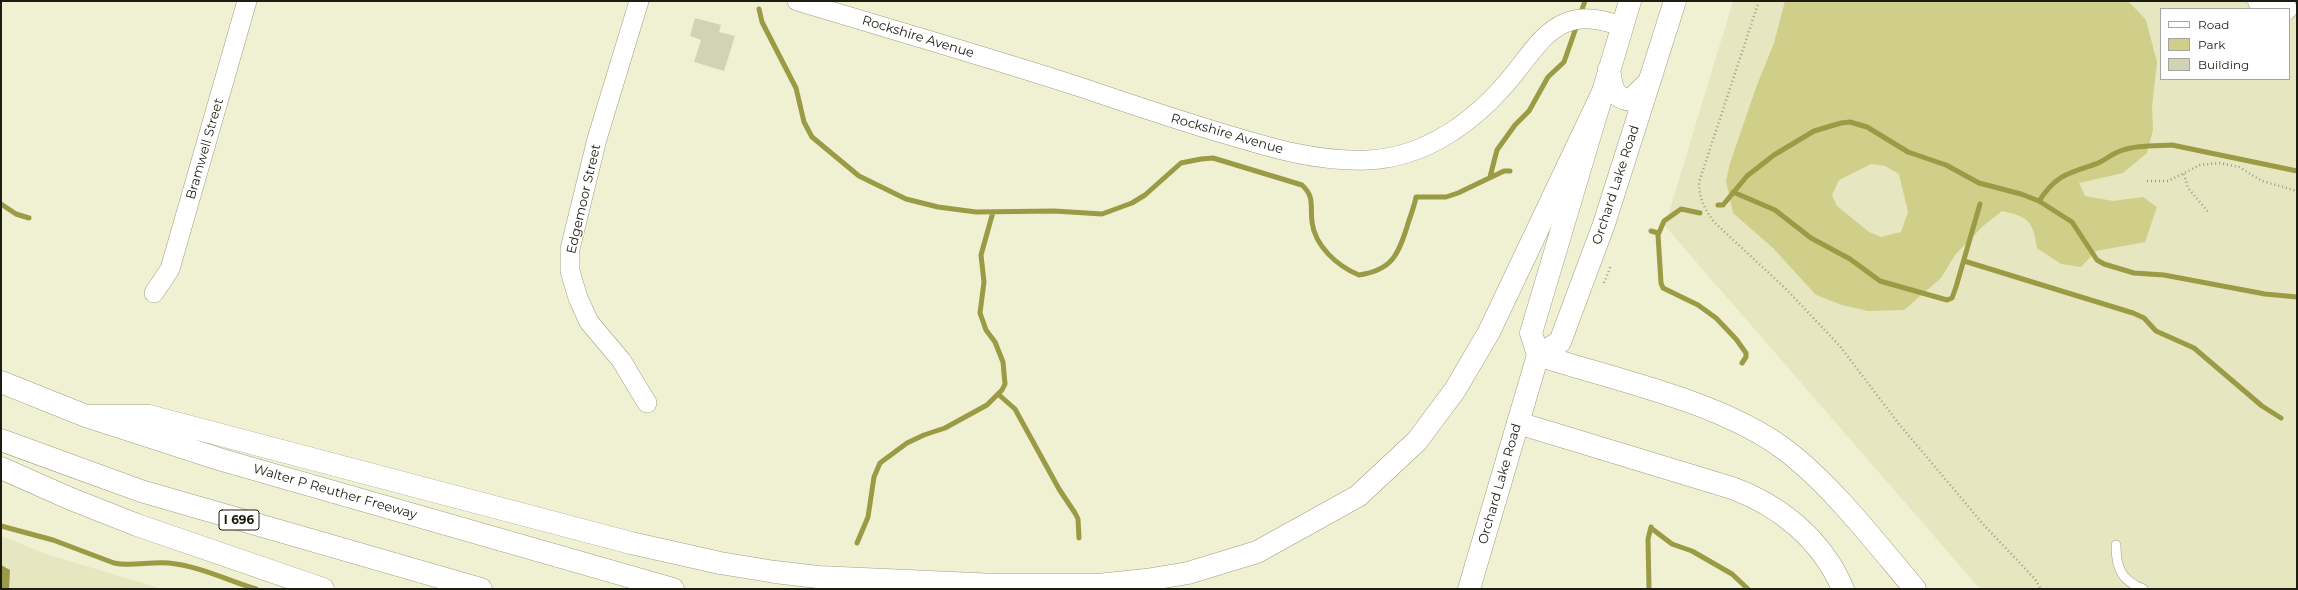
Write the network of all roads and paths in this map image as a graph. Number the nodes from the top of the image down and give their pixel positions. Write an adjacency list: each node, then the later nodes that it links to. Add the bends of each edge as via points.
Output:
1 (247, 1): 17 (street, Bramwell Street, via 170,269)
2 (638, 1): 20 (street, Edgemoor Street, via 570,249 570,271 589,322 621,360)
3 (797, 1): 9 (street, Rockshire Avenue, via 1051,78 1255,144 1303,156 1339,160 1368,160 1396,156 1444,136 1462,125 1500,92 1538,44 1563,24 1578,19 1596,19)
4 (1630, 1): 9 (main road)
5 (1675, 1): 11 (main road, Orchard Lake Road)
6 (1759, 1): 32 (path, via 1699,182 1699,196 1704,208 1714,222 1786,289 1839,345 1899,424)
7 (2259, 1): 8 (main road)
8 (2283, 8)
9 (1622, 26): 10 (main road)
10 (1609, 69): 11 (main road, via 1614,92 1622,99 1631,100); 12 (main road)
11 (1649, 82): 18 (main road, Orchard Lake Road, via 1604,224 1560,342)
12 (1602, 94): 18 (main road, via 1531,333); 21 (main road, via 1489,332 1455,390 1417,441 1358,496 1257,552 1188,573 1098,585 997,585 818,577 775,572 720,563 631,543 149,416)
13 (2184, 174): 14 (path, via 2168,181); 15 (path, via 2200,165 2219,163 2239,167 2262,181); 16 (path, via 2188,188)
14 (2147, 181)
15 (2297, 191)
16 (2209, 213)
17 (154, 293)
18 (1538, 355): 22 (main road, Orchard Lake Road); 31 (main road, via 1710,410 1732,419 1784,449 1820,481)
19 (1, 382): 21 (main road, Walter P Reuther Freeway)
20 (647, 404)
21 (86, 416): 28 (main road, Walter P Reuther Freeway, via 222,460)
22 (1518, 423): 29 (main road, Orchard Lake Road); 30 (main road, via 1732,488 1765,502 1806,534 1826,558)
23 (1, 440): 27 (main road, I 696, via 141,491)
24 (1, 468): 26 (main road, via 137,525)
25 (2116, 545): 33 (lane, via 2116,559 2124,578)
26 (323, 589)
27 (481, 589)
28 (673, 589)
29 (1469, 589)
30 (1843, 589)
31 (1914, 589)
32 (2041, 589)
33 (2143, 589)

